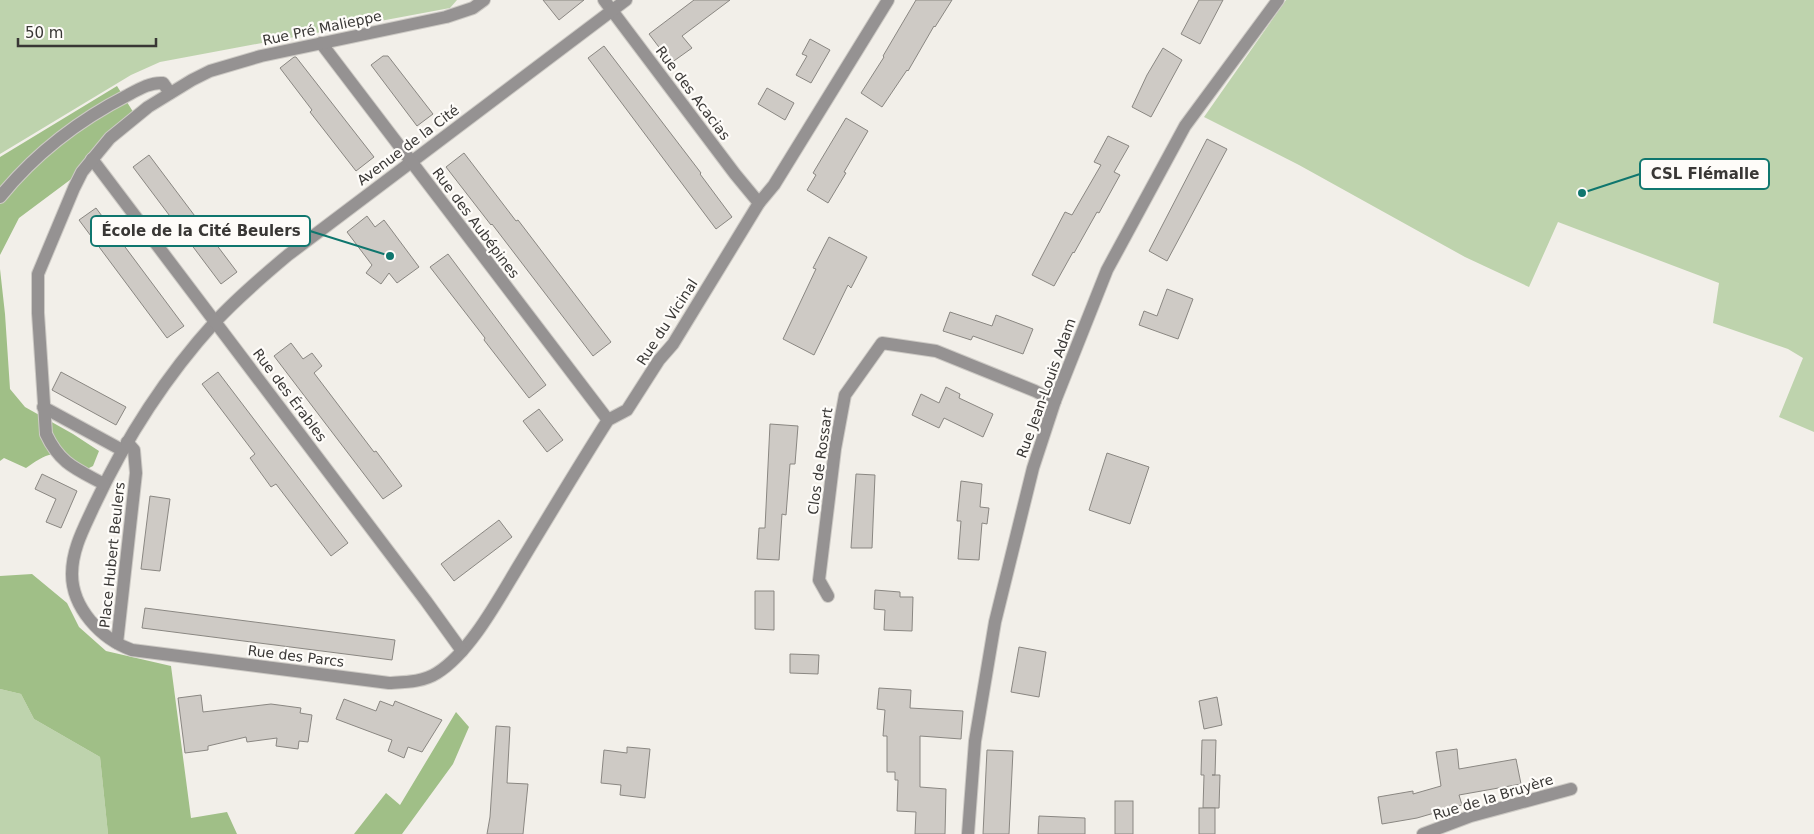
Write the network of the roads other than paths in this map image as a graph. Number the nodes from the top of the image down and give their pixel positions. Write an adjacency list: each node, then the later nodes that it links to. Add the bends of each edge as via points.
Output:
1 (484, 0): 7 (street, Rue Pré Malieppe, via 473,8 446,17)
2 (604, 0): 6 (street, Rue des Acacias)
3 (626, 0): 6 (street, Avenue de la Cité)
4 (888, 0): 12 (street, Rue du Vicinal)
5 (1278, 0): 14 (street, Rue Jean-Louis Adam, via 1185,126 1107,270)
6 (612, 11): 10 (street, Avenue de la Cité); 12 (street, Rue des Acacias)
7 (322, 43): 8 (street, Rue Pré Malieppe, via 210,71); 10 (street, Rue des Aubépines)
8 (170, 93): 9 (street, Rue Pré Malieppe, via 128,122); 11 (street, via 163,83 156,83 95,114 37,158)
9 (92, 159): 13 (street, Rue des Érables); 15 (street, Rue Pré Malieppe, via 74,188 38,274)
10 (411, 161): 13 (street, Avenue de la Cité, via 288,255); 16 (street, Rue des Aubépines)
11 (0, 197)
12 (760, 203): 16 (street, Rue du Vicinal, via 639,393 627,410)
13 (215, 322): 17 (street, Place Hubert Beulers, via 154,400); 21 (street, Rue des Érables)
14 (1055, 402): 19 (street, Clos de Rossart, via 936,352 882,343 845,395 834,449 819,580); 23 (street, Rue Jean-Louis Adam, via 1033,468 995,622 975,741)
15 (43, 407): 17 (street); 18 (street, Place Hubert Beulers, via 46,434 53,449 69,465)
16 (608, 420): 21 (street, Rue du Vicinal, via 500,596)
17 (124, 446): 18 (street, Place Hubert Beulers); 20 (street, Place Hubert Beulers, via 134,450 136,473)
18 (104, 484): 20 (street, Place Hubert Beulers, via 78,539 72,576 83,611 93,624)
19 (828, 596)
20 (118, 642): 21 (street, Rue des Parcs, via 132,650 389,683 416,681 436,674)
21 (462, 651)
22 (1571, 789): 24 (street, Rue de la Bruyère, via 1471,816)
23 (968, 834)
24 (1423, 834)

